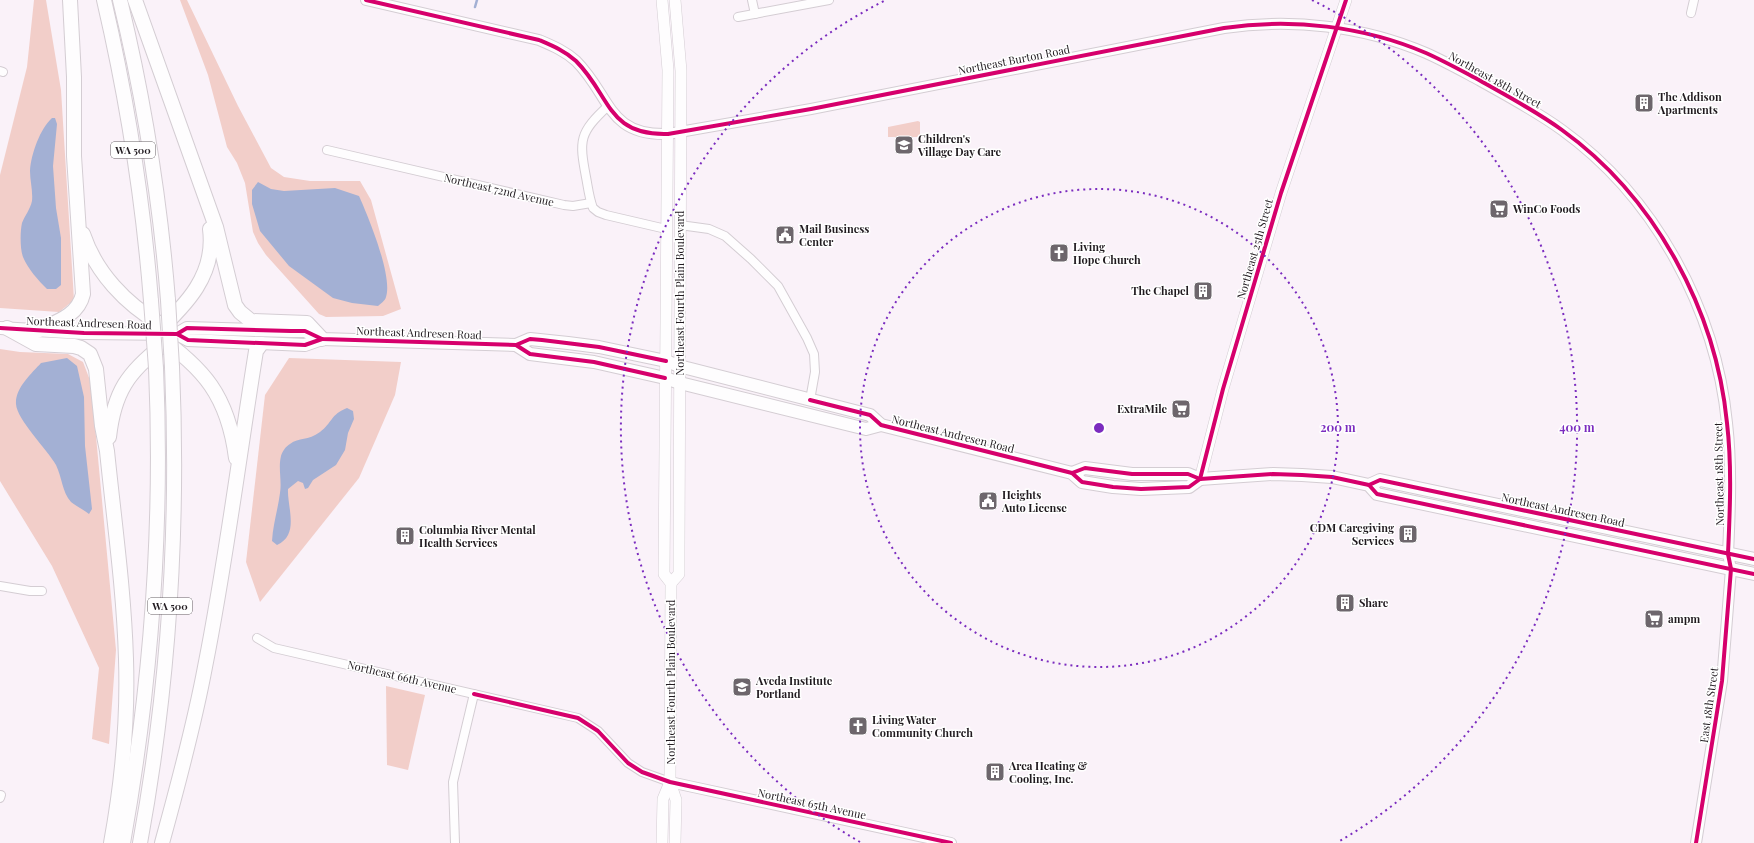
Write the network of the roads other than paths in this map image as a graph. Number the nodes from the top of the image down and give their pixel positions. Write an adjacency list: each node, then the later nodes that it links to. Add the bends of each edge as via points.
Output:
1 (70, 0): 22 (highway, via 74,77 74,156)
2 (104, 0): 56 (highway, WA 500, bridge, via 136,164 147,250 156,368 159,471 154,604 143,717)
3 (120, 0): 57 (highway, WA 500, bridge, via 135,67 160,216 168,300 175,462 170,606 160,714)
4 (135, 0): 20 (highway)
5 (366, 0): 16 (street, Northeast Burton Road, via 539,40 561,49 576,62)
6 (662, 0): 18 (main road, Northeast Fourth Plain Boulevard, via 668,68)
7 (676, 0): 17 (main road, Northeast Fourth Plain Boulevard, via 681,71)
8 (752, 0): 13 (street)
9 (828, 0): 13 (street)
10 (1346, 0): 15 (main road)
11 (1694, 0): 12 (street)
12 (1691, 12)
13 (755, 14): 14 (street)
14 (738, 17)
15 (1336, 28): 17 (street, Northeast Burton Road, via 1254,23); 43 (main road, Northeast 25th Street, via 1281,193); 45 (street, Northeast 18th Street, via 1371,35 1425,53 1532,109 1564,131 1592,155 1652,222 1678,265 1697,304 1718,369 1730,457)
16 (608, 106): 18 (street, Northeast Burton Road, via 617,118 632,129 654,135); 21 (street, via 591,122 582,142)
17 (681, 132): 18 (street, Northeast Burton Road); 23 (main road, Northeast Fourth Plain Boulevard)
18 (668, 134): 24 (main road, Northeast Fourth Plain Boulevard)
19 (327, 150): 21 (street, Northeast 72nd Avenue, via 564,205)
20 (204, 197): 26 (highway, via 211,237 207,268 196,291); 29 (highway, via 216,227 231,292 240,312 252,321 307,323)
21 (591, 203): 24 (street, via 600,214)
22 (79, 222): 26 (highway, via 90,250 112,284); 27 (highway, via 82,280 79,306 71,314)
23 (680, 225): 33 (main road, Northeast Fourth Plain Boulevard); 36 (street, via 709,229 725,236 778,286 812,350 815,372)
24 (666, 230): 32 (main road, Northeast Fourth Plain Boulevard)
25 (4, 328): 27 (main road, Northeast Andresen Road); 41 (highway, via 36,344 74,346 90,354 96,369)
26 (159, 330): 27 (main road, Northeast Andresen Road); 28 (highway)
27 (37, 331)
28 (172, 338): 29 (main road, Northeast Andresen Road, via 187,328 305,331); 30 (main road, Northeast Andresen Road); 41 (highway, via 132,372 124,384 110,421); 42 (highway, via 214,389 224,407 233,437)
29 (322, 339): 30 (main road, Northeast Andresen Road, via 305,346); 31 (main road, Northeast Andresen Road)
30 (261, 344): 42 (highway, via 256,351)
31 (516, 345): 32 (main road, Northeast Andresen Road, via 530,339 598,347); 34 (main road, Northeast Andresen Road, via 530,354 594,362)
32 (666, 361): 33 (main road, Northeast Andresen Road); 34 (main road, Northeast Fourth Plain Boulevard)
33 (680, 366): 35 (main road, Northeast Fourth Plain Boulevard); 36 (main road, Northeast Andresen Road)
34 (665, 378): 35 (main road, Northeast Andresen Road); 49 (main road, Northeast Fourth Plain Boulevard, via 664,574)
35 (680, 384): 37 (main road, Northeast Andresen Road); 49 (main road, Northeast Fourth Plain Boulevard, via 679,574)
36 (810, 400): 37 (main road, via 806,406 786,402); 38 (main road, Northeast Andresen Road)
37 (773, 406): 39 (main road, Northeast Andresen Road)
38 (870, 415): 39 (main road, via 858,419 824,411); 40 (main road, Northeast Andresen Road)
39 (818, 417): 40 (main road, Northeast Andresen Road, via 866,429)
40 (881, 425): 43 (main road, Northeast Andresen Road, via 1072,473 1082,482 1141,489 1188,487)
41 (107, 451): 55 (highway, via 123,613 126,673 121,770)
42 (236, 478): 58 (highway, via 205,668 182,770)
43 (1200, 479): 44 (main road, Northeast Andresen Road, via 1293,474 1332,477)
44 (1369, 485): 45 (main road, Northeast Andresen Road, via 1380,480); 47 (main road, Northeast Andresen Road, via 1377,494)
45 (1728, 554): 46 (main road, Northeast Andresen Road); 47 (street, Northeast 18th Street)
46 (1754, 559)
47 (1731, 569): 48 (main road, Northeast Andresen Road); 63 (street, East 18th Street, via 1722,682)
48 (1754, 574)
49 (671, 582): 54 (main road, Northeast Fourth Plain Boulevard)
50 (0, 586): 51 (street)
51 (42, 591)
52 (257, 638): 53 (street, Northeast 66th Avenue, via 274,648)
53 (474, 694): 54 (street, Northeast 66th Avenue, via 578,718 598,730 628,764); 59 (street, via 453,782)
54 (670, 782): 60 (main road, Northeast Fourth Plain Boulevard, via 662,799); 61 (main road, Northeast Fourth Plain Boulevard, via 676,800); 62 (street, Northeast 65th Avenue)
55 (111, 843)
56 (123, 843)
57 (140, 843)
58 (162, 843)
59 (455, 843)
60 (662, 843)
61 (675, 843)
62 (951, 843)
63 (1696, 843)

